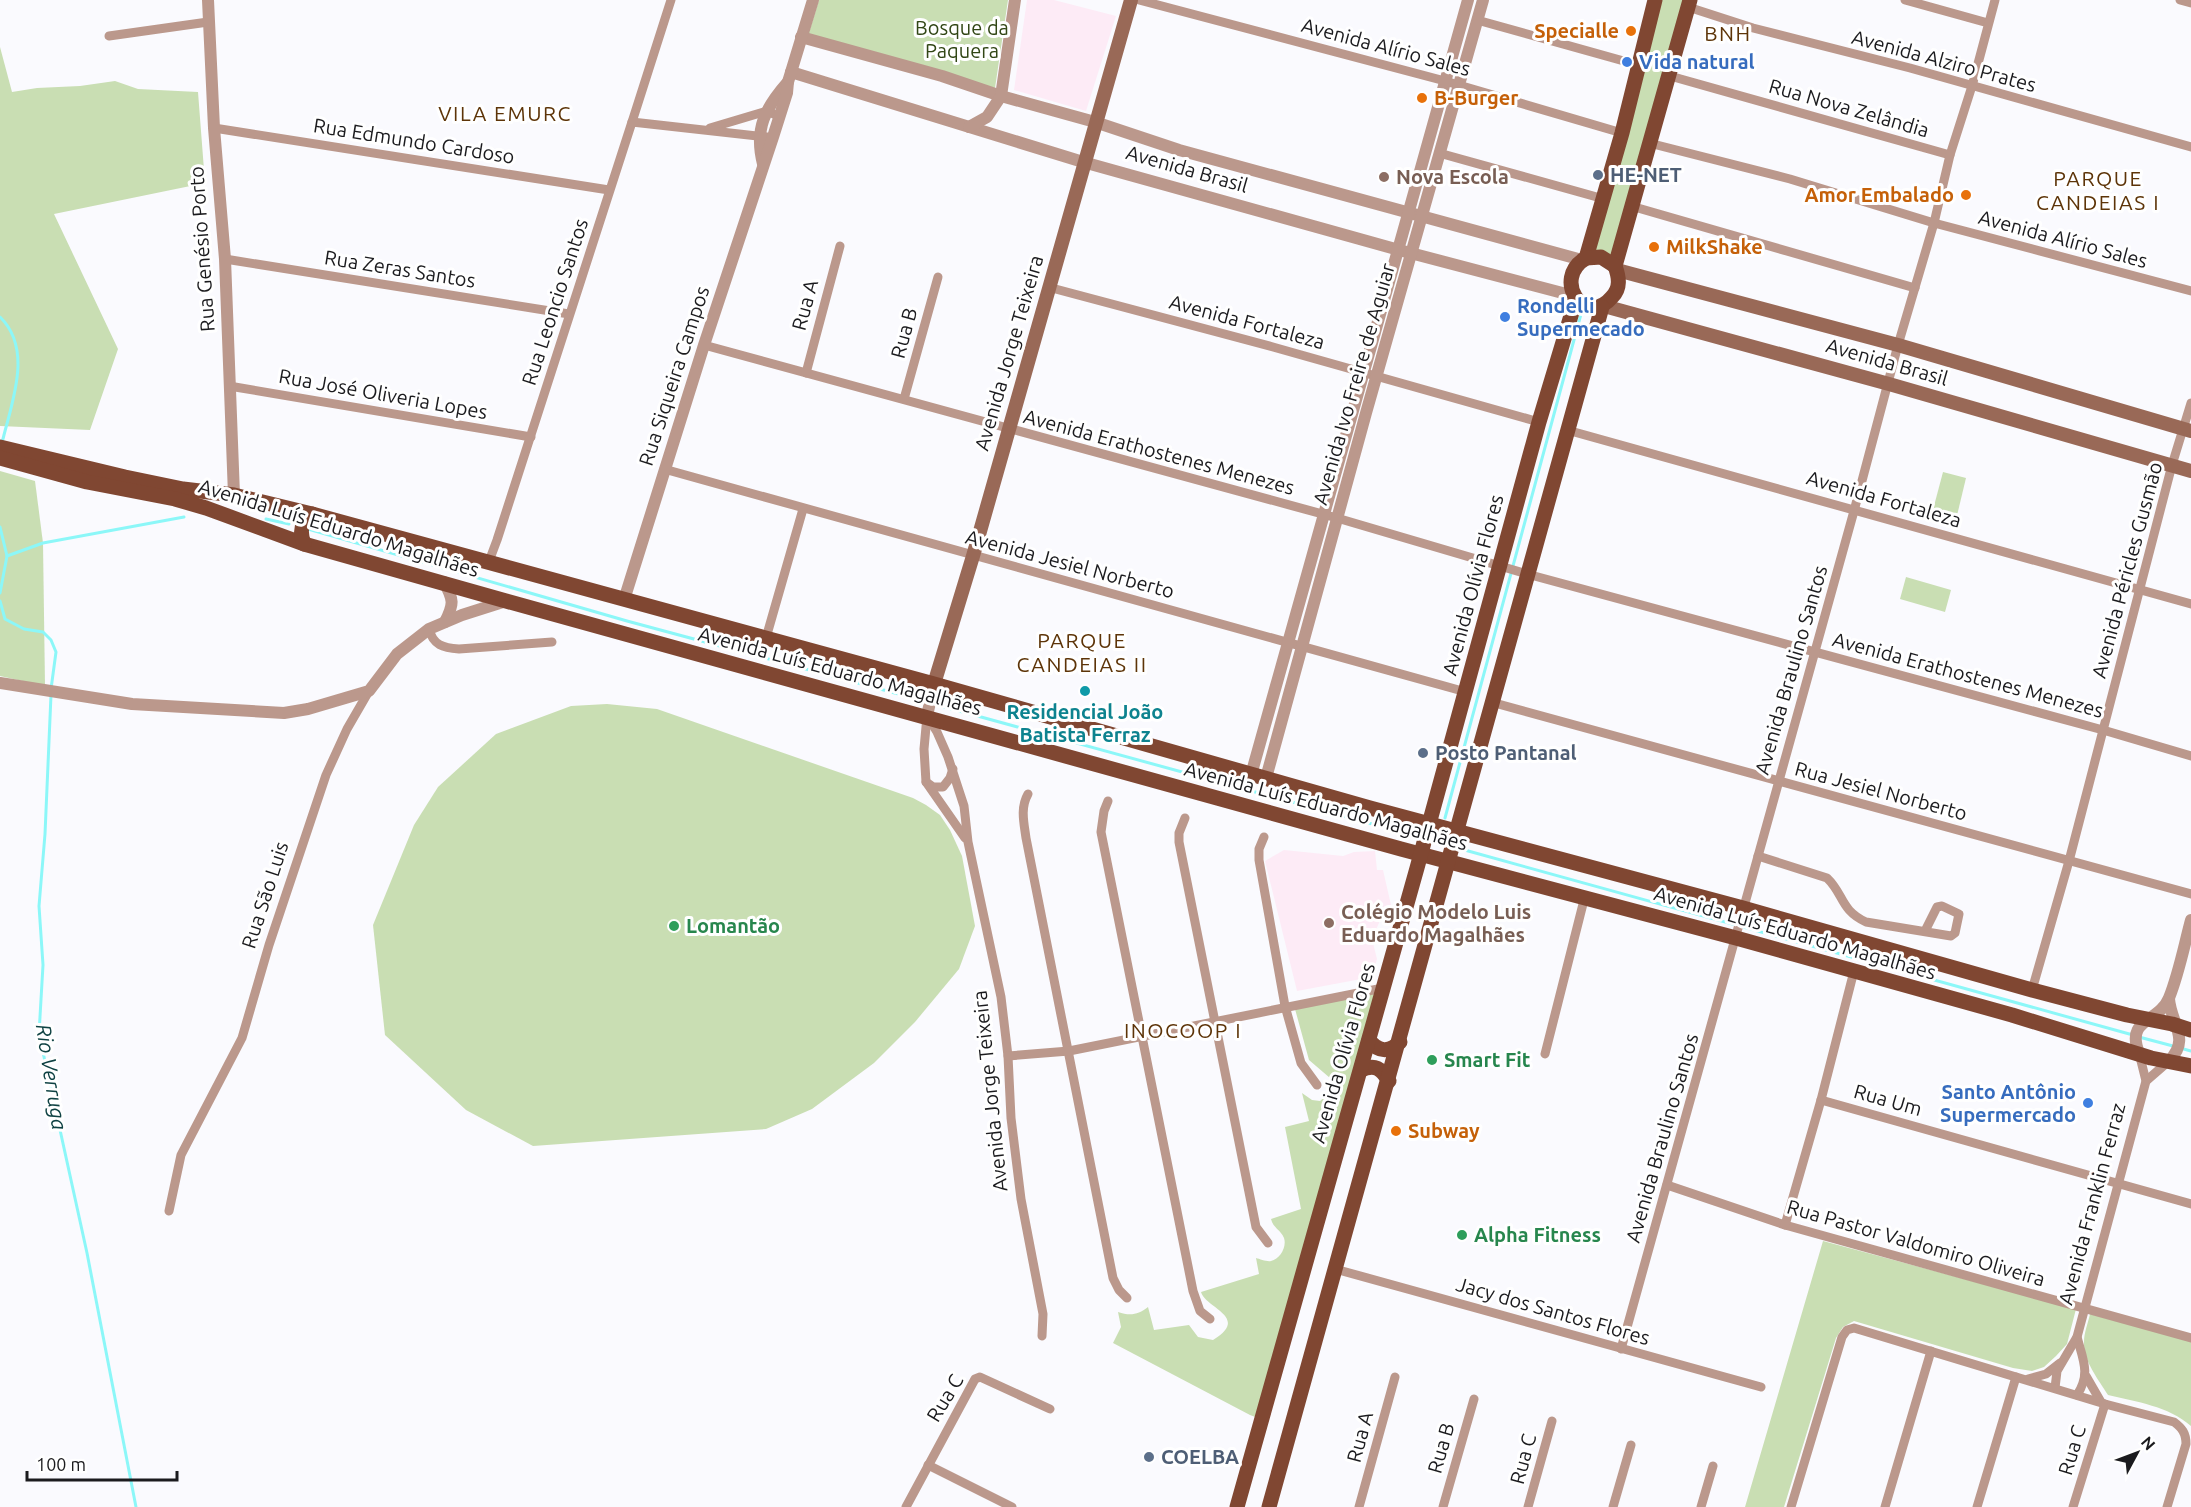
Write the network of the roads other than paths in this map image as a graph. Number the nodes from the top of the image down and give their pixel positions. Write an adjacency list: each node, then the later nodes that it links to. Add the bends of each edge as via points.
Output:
1 (208, 0): 16 (street, Rua Genésio Porto)
2 (671, 0): 29 (street, Rua Leoncio Santos)
3 (813, 0): 19 (street, Rua Siqueira Campos)
4 (1015, 0): 26 (street)
5 (1131, 0): 30 (main road, Avenida Jorge Teixeira)
6 (1139, 0): 23 (street, Avenida Alírio Sales)
7 (1468, 0): 23 (street, Avenida Ivo Freire de Aguiar)
8 (1483, 0): 15 (street, Avenida Ivo Freire de Aguiar)
9 (1654, 0): 20 (main road, Avenida Olívia Flores)
10 (1905, 0): 17 (street)
11 (1995, 0): 17 (street, Avenida Braulino Santos)
12 (2180, 0): 13 (street)
13 (2191, 3)
14 (1689, 4): 21 (main road); 25 (street, Avenida Alziro Prates, via 1753,28)
15 (1477, 20): 20 (street); 24 (street, Avenida Ivo Freire de Aguiar)
16 (208, 22): 18 (street); 32 (street, Rua Genésio Porto)
17 (1988, 22): 25 (street, Avenida Braulino Santos)
18 (109, 36)
19 (801, 37): 22 (street, Rua Siqueira Campos); 26 (street, Avenida Brasil)
20 (1638, 65): 34 (main road, Avenida Olívia Flores)
21 (1670, 76): 37 (main road); 40 (street, Rua Nova Zelândia)
22 (789, 77): 27 (street, Rua Siqueira Campos); 28 (street, Rua Siqueira Campos); 31 (street, Avenida Brasil)
23 (1445, 81): 24 (street, Avenida Alírio Sales); 46 (street, Avenida Ivo Freire de Aguiar)
24 (1458, 86): 34 (street, Avenida Alírio Sales); 39 (street, Avenida Ivo Freire de Aguiar)
25 (1972, 86): 38 (street, Avenida Alziro Prates); 40 (street, Avenida Braulino Santos)
26 (1001, 96): 30 (street, Avenida Brasil); 31 (street, via 987,117)
27 (767, 111): 28 (street); 33 (street); 35 (street, Rua Siqueira Campos)
28 (780, 117): 36 (street, Rua Siqueira Campos)
29 (632, 122): 33 (street); 43 (street, Rua Leoncio Santos)
30 (1095, 122): 41 (main road, Avenida Jorge Teixeira); 46 (street, Avenida Brasil, via 1179,150)
31 (969, 127): 41 (street, Avenida Brasil)
32 (213, 128): 43 (street, Rua Edmundo Cardoso); 50 (street, Rua Genésio Porto)
33 (705, 130): 35 (street)
34 (1622, 133): 44 (main road, Avenida Olívia Flores)
35 (758, 136): 36 (street); 42 (street, Rua Siqueira Campos)
36 (773, 137): 42 (street, Rua Siqueira Campos)
37 (1649, 143): 45 (main road); 47 (street, Avenida Alírio Sales, via 1790,179)
38 (2191, 147)
39 (1439, 153): 44 (street); 46 (street, Avenida Ivo Freire de Aguiar)
40 (1950, 155): 47 (street, Avenida Braulino Santos)
41 (1083, 162): 49 (street, Avenida Brasil); 54 (main road, Avenida Jorge Teixeira)
42 (763, 165): 60 (street, Rua Siqueira Campos)
43 (609, 190): 59 (street, Rua Leoncio Santos)
44 (1604, 199): 51 (main road, Avenida Olívia Flores)
45 (1631, 206): 52 (main road); 55 (street)
46 (1416, 213): 49 (street, Avenida Ivo Freire de Aguiar); 51 (street, Avenida Brasil)
47 (1934, 223): 55 (street, Avenida Braulino Santos); 56 (street, Avenida Alírio Sales)
48 (840, 246): 62 (street, Rua A)
49 (1405, 252): 57 (street, Avenida Brasil); 63 (street, Avenida Ivo Freire de Aguiar); 64 (street, Avenida Ivo Freire de Aguiar)
50 (225, 259): 59 (street, Rua Zeras Santos); 66 (street, Rua Genésio Porto)
51 (1584, 259): 52 (main road, Avenida Brasil, via 1601,257); 57 (main road, Avenida Olívia Flores, via 1575,267 1570,280)
52 (1616, 268): 58 (main road, via 1619,279 1615,294); 61 (main road, Avenida Brasil)
53 (938, 277): 67 (street, Rua B)
54 (1048, 287): 63 (street, Avenida Fortaleza); 70 (main road, Avenida Jorge Teixeira)
55 (1915, 288): 61 (street, Avenida Braulino Santos)
56 (2191, 291)
57 (1574, 296): 58 (main road, Avenida Brasil, via 1581,304); 69 (main road, Avenida Olívia Flores)
58 (1603, 306): 65 (main road, Avenida Brasil); 71 (main road)
59 (569, 314): 73 (street, Rua Leoncio Santos)
60 (704, 345): 62 (street, Avenida Erathostenes Menezes); 78 (street, Rua Siqueira Campos)
61 (1898, 345): 65 (street, Avenida Braulino Santos); 72 (main road, Avenida Brasil)
62 (806, 373): 67 (street, Avenida Erathostenes Menezes)
63 (1364, 373): 64 (street, Avenida Fortaleza); 84 (street, Avenida Ivo Freire de Aguiar)
64 (1377, 377): 69 (street, Avenida Fortaleza); 85 (street, Avenida Ivo Freire de Aguiar)
65 (1889, 384): 77 (main road, Avenida Brasil); 82 (street, Avenida Braulino Santos)
66 (229, 386): 73 (street, Rua José Oliveria Lopes); 80 (street, Rua Genésio Porto)
67 (904, 399): 70 (street, Avenida Erathostenes Menezes)
68 (2191, 403): 72 (street, Avenida Péricles Gusmão)
69 (1539, 422): 89 (main road, Avenida Olívia Flores)
70 (1008, 429): 84 (street, Avenida Erathostenes Menezes); 87 (main road, Avenida Jorge Teixeira)
71 (1567, 430): 82 (street, Avenida Fortaleza); 90 (main road)
72 (2187, 430): 77 (street, Avenida Péricles Gusmão)
73 (531, 437): 88 (street, Rua Leoncio Santos)
74 (0, 447): 76 (main road, Avenida Luís Eduardo Magalhães)
75 (0, 458): 76 (main road, Avenida Luís Eduardo Magalhães)
76 (24, 459): 80 (main road, Avenida Luís Eduardo Magalhães); 86 (main road, Avenida Luís Eduardo Magalhães, via 87,482 206,508)
77 (2172, 465): 79 (main road, Avenida Brasil); 92 (street, Avenida Péricles Gusmão)
78 (664, 470): 81 (street, Avenida Jesiel Norberto); 93 (street, Rua Siqueira Campos)
79 (2191, 471)
80 (234, 495): 83 (main road, Avenida Luís Eduardo Magalhães)
81 (803, 509): 87 (street, Avenida Jesiel Norberto); 98 (street)
82 (1854, 511): 92 (street, Avenida Fortaleza); 102 (street, Avenida Braulino Santos)
83 (312, 514): 86 (main road, via 301,529); 88 (main road, Avenida Luís Eduardo Magalhães)
84 (1323, 515): 85 (street, Avenida Erathostenes Menezes); 100 (street, Avenida Ivo Freire de Aguiar)
85 (1337, 518): 89 (street, Avenida Erathostenes Menezes); 101 (street, Avenida Ivo Freire de Aguiar)
86 (304, 544): 91 (main road, Avenida Luís Eduardo Magalhães)
87 (973, 556): 100 (street, Avenida Jesiel Norberto); 104 (main road, Avenida Jorge Teixeira)
88 (488, 564): 93 (main road, Avenida Luís Eduardo Magalhães)
89 (1501, 566): 90 (street, Avenida Erathostenes Menezes); 106 (main road, Avenida Olívia Flores)
90 (1527, 574): 102 (street, Avenida Erathostenes Menezes); 107 (main road)
91 (444, 582): 94 (main road, Avenida Luís Eduardo Magalhães); 96 (street, via 452,599)
92 (2140, 590): 95 (street, Avenida Fortaleza); 109 (street, Avenida Péricles Gusmão)
93 (624, 600): 98 (main road, Avenida Luís Eduardo Magalhães)
94 (506, 601): 96 (street, Rua São Luis); 108 (main road, Avenida Luís Eduardo Magalhães)
95 (2191, 604)
96 (445, 622): 97 (street, Rua São Luis)
97 (429, 629): 99 (street, via 432,639 445,648); 105 (street, Rua São Luis, via 397,654)
98 (766, 638): 104 (main road, Avenida Luís Eduardo Magalhães)
99 (552, 642)
100 (1287, 642): 101 (street, Avenida Jesiel Norberto); 112 (street, Avenida Ivo Freire de Aguiar)
101 (1303, 647): 106 (street, Avenida Jesiel Norberto); 112 (street, Avenida Ivo Freire de Aguiar)
102 (1815, 652): 109 (street, Avenida Erathostenes Menezes); 113 (street, Avenida Braulino Santos)
103 (0, 683): 105 (street, via 132,704 263,713 308,709)
104 (934, 684): 108 (street, Avenida Jorge Teixeira); 112 (main road, Avenida Luís Eduardo Magalhães)
105 (369, 691): 157 (street, Rua São Luis, via 326,775 268,945 242,1038 181,1155)
106 (1466, 692): 118 (main road, Avenida Olívia Flores)
107 (1491, 702): 113 (street, Rua Jesiel Norberto); 119 (main road)
108 (927, 720): 111 (street, Avenida Jorge Teixeira, via 937,732); 114 (street, Avenida Jorge Teixeira); 122 (main road, Avenida Luís Eduardo Magalhães)
109 (2103, 730): 110 (street, Avenida Erathostenes Menezes); 125 (street, Avenida Péricles Gusmão)
110 (2191, 756)
111 (953, 769): 114 (street, via 943,786 933,787); 121 (street, Avenida Jorge Teixeira)
112 (1259, 777): 118 (main road, Avenida Luís Eduardo Magalhães)
113 (1778, 781): 123 (street, Avenida Braulino Santos); 125 (street, Rua Jesiel Norberto)
114 (926, 782): 121 (street, Avenida Jorge Teixeira)
115 (1028, 794): 144 (street, via 1022,813)
116 (1108, 801): 140 (street, via 1101,832)
117 (1185, 818): 137 (street, via 1179,842)
118 (1429, 824): 119 (main road, Avenida Luís Eduardo Magalhães); 122 (main road, Avenida Olívia Flores)
119 (1457, 831): 124 (main road); 128 (main road, Avenida Luís Eduardo Magalhães)
120 (1264, 837): 136 (street, via 1259,860)
121 (968, 842): 146 (street, Avenida Jorge Teixeira, via 1001,997)
122 (1421, 854): 124 (main road, Avenida Luís Eduardo Magalhães); 133 (main road, Avenida Olívia Flores)
123 (1758, 856): 128 (street, Avenida Braulino Santos); 130 (street, via 1827,878 1847,909 1866,922)
124 (1448, 861): 127 (main road, Avenida Luís Eduardo Magalhães); 142 (main road)
125 (2069, 861): 126 (street, Rua Jesiel Norberto); 134 (street, Avenida Péricles Gusmão)
126 (2191, 894)
127 (1585, 896): 131 (main road, Avenida Luís Eduardo Magalhães); 145 (street)
128 (1742, 912): 131 (street, Avenida Braulino Santos); 134 (main road, Avenida Luís Eduardo Magalhães)
129 (2191, 920): 135 (street)
130 (1925, 931)
131 (1737, 934): 132 (main road, Avenida Luís Eduardo Magalhães); 155 (street, Avenida Braulino Santos)
132 (1854, 971): 143 (main road, Avenida Luís Eduardo Magalhães); 153 (street)
133 (1383, 988): 136 (street); 141 (main road, Avenida Olívia Flores)
134 (2032, 990): 138 (main road, Avenida Luís Eduardo Magalhães)
135 (2169, 999): 138 (street); 139 (street, via 2171,1013)
136 (1285, 1006): 137 (street); 152 (street, via 1301,1063)
137 (1215, 1021): 140 (street); 159 (street, via 1256,1227)
138 (2144, 1022): 139 (main road, Avenida Luís Eduardo Magalhães); 143 (street, via 2136,1032)
139 (2183, 1030): 147 (street)
140 (1142, 1036): 144 (street); 163 (street, via 1196,1302)
141 (1369, 1040): 142 (main road, via 1385,1050); 149 (main road, Avenida Olívia Flores)
142 (1400, 1042): 150 (main road)
143 (2137, 1049): 147 (main road, Avenida Luís Eduardo Magalhães); 151 (street)
144 (1069, 1051): 146 (street); 161 (street, via 1113,1278)
145 (1545, 1054)
146 (1008, 1056): 164 (street, Avenida Jorge Teixeira, via 1019,1188 1043,1314)
147 (2172, 1059): 148 (main road, Avenida Luís Eduardo Magalhães); 151 (street)
148 (2191, 1066)
149 (1360, 1070): 150 (main road, via 1379,1068); 186 (main road, Avenida Olívia Flores)
150 (1389, 1081): 160 (main road)
151 (2146, 1081): 154 (street, Avenida Franklin Ferraz)
152 (1317, 1085)
153 (1821, 1100): 154 (street, Rua Um); 158 (street)
154 (2119, 1184): 156 (street, Rua Um); 162 (street, Avenida Franklin Ferraz)
155 (1667, 1185): 158 (street, Rua Pastor Valdomiro Oliveira); 167 (street, Avenida Braulino Santos)
156 (2191, 1204)
157 (169, 1211)
158 (1785, 1225): 162 (street, Rua Pastor Valdomiro Oliveira)
159 (1268, 1243)
160 (1335, 1269): 167 (street, Jacy dos Santos Flores); 187 (main road)
161 (1127, 1298)
162 (2084, 1309): 165 (street, Avenida Franklin Ferraz); 166 (street, Rua Pastor Valdomiro Oliveira)
163 (1210, 1319)
164 (1042, 1336)
165 (2077, 1337): 169 (street, Avenida Franklin Ferraz); 170 (street, Avenida Franklin Ferraz)
166 (2191, 1338)
167 (1622, 1350): 174 (street, Jacy dos Santos Flores)
168 (1931, 1351): 172 (street); 193 (street, via 1854,1328 1847,1330); 194 (street)
169 (2062, 1361): 173 (street, via 2046,1374); 175 (street, Avenida Franklin Ferraz)
170 (2086, 1376): 176 (street); 178 (street, Avenida Franklin Ferraz)
171 (1395, 1377): 188 (street, Rua A)
172 (2016, 1377): 173 (street); 195 (street)
173 (2026, 1380): 175 (street)
174 (1761, 1387)
175 (2055, 1388): 176 (street)
176 (2077, 1395): 178 (street)
177 (1474, 1398): 189 (street, Rua B)
178 (2103, 1403): 196 (street, Rua C); 197 (street, via 2174,1422 2186,1435)
179 (1050, 1409): 182 (street, Rua C, via 977,1378)
180 (1552, 1421): 190 (street, Rua C)
181 (1631, 1445): 191 (street)
182 (928, 1465): 184 (street, Rua C); 185 (street)
183 (1713, 1466): 192 (street)
184 (906, 1507)
185 (1012, 1507)
186 (1237, 1507)
187 (1269, 1507)
188 (1359, 1507)
189 (1443, 1507)
190 (1528, 1507)
191 (1613, 1507)
192 (1701, 1507)
193 (1791, 1507)
194 (1885, 1507)
195 (1977, 1507)
196 (2073, 1507)
197 (2167, 1507)

